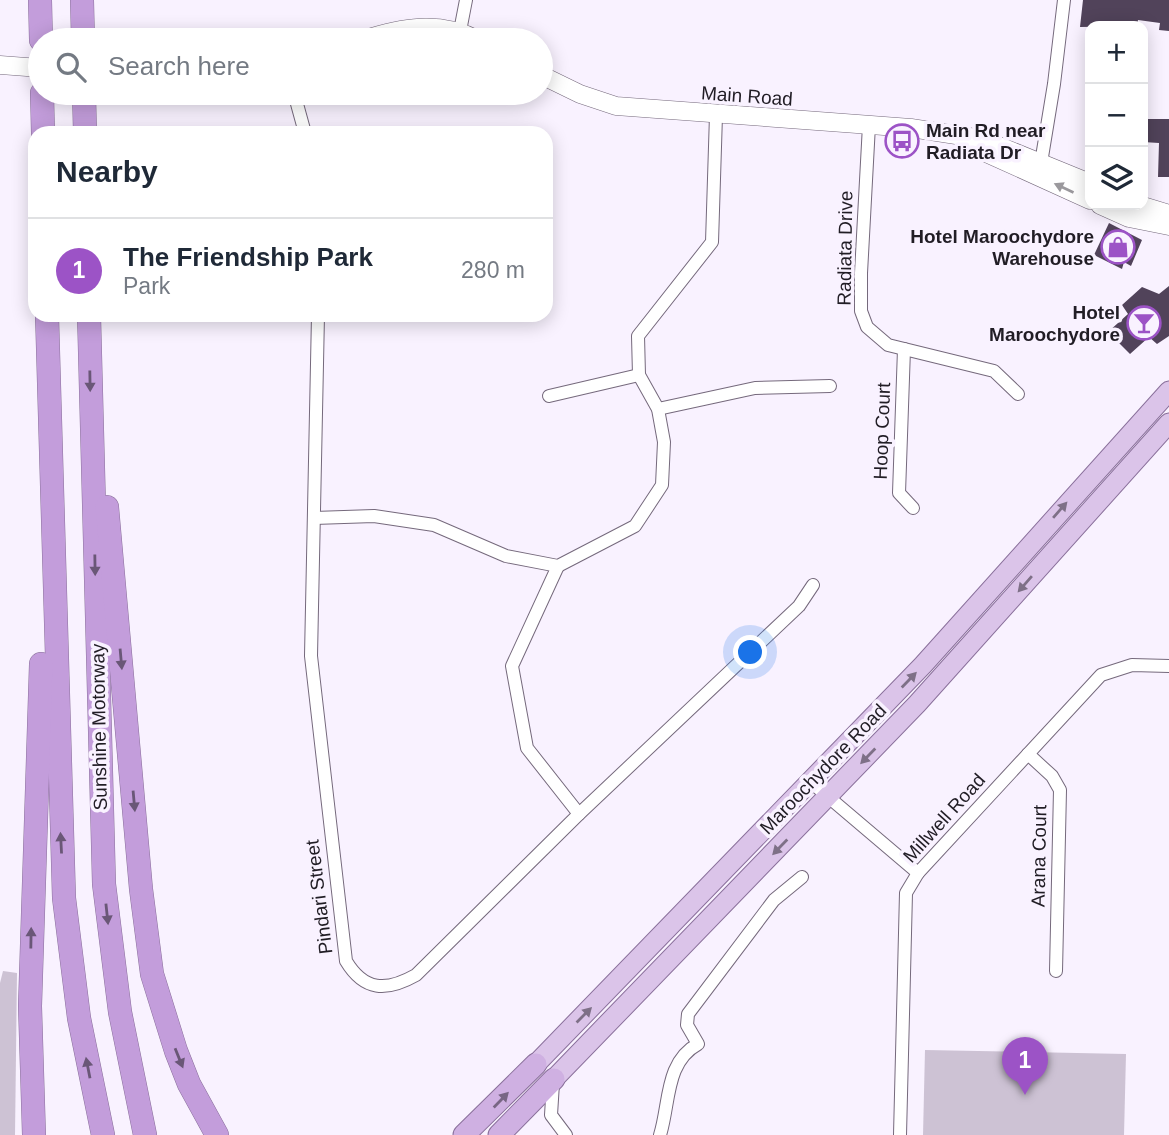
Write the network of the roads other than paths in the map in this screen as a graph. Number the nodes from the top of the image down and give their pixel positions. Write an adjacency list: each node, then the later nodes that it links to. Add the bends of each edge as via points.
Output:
1 (40, 0): 5 (highway)
2 (82, 0): 6 (highway)
3 (466, 0): 7 (street)
4 (1064, 0): 19 (street)
5 (41, 28)
6 (83, 28)
7 (461, 28)
8 (5, 66): 9 (main road)
9 (28, 67)
10 (553, 81): 14 (main road, Main Road, via 616,106)
11 (42, 105): 16 (highway)
12 (84, 105): 17 (highway)
13 (297, 105): 18 (street)
14 (716, 115): 15 (main road, Main Road); 30 (street, via 712,242 638,336)
15 (869, 125): 19 (main road, Main Road, via 982,139); 29 (street, Radiata Drive, via 861,311 867,327 888,345)
16 (43, 126)
17 (85, 126)
18 (303, 126)
19 (1040, 169): 20 (main road, Main Road); 21 (main road, Main Road, one-way to 19)
20 (1085, 182)
21 (1085, 197)
22 (1148, 207): 24 (main road)
23 (1111, 210): 25 (main road)
24 (1169, 214)
25 (1169, 226)
26 (47, 322): 36 (highway)
27 (89, 322): 38 (highway, Sunshine Motorway, one-way to 38)
28 (318, 322): 40 (street, Pindari Street)
29 (904, 349): 33 (street, Radiata Drive, via 993,371); 39 (street, Hoop Court, via 899,493)
30 (639, 374): 34 (street); 35 (street)
31 (830, 386): 35 (street, via 755,388)
32 (1169, 391): 45 (main road, Maroochydore Road, one-way to 32)
33 (1018, 394)
34 (548, 396)
35 (657, 409): 41 (street, via 664,442 662,485 635,526)
36 (49, 414): 53 (highway, one-way to 36, via 30,1006 40,763 40,446); 54 (highway, one-way to 36, via 79,1018 64,898)
37 (1169, 423): 46 (main road, Maroochydore Road, one-way to 46, via 941,679)
38 (92, 447): 55 (highway, Sunshine Motorway, one-way to 55, via 104,884 120,1012); 56 (highway, one-way to 56, via 105,478 141,889 156,994 189,1084)
39 (913, 508)
40 (314, 519): 41 (street, via 374,516 434,525 506,556); 47 (street, Pindari Street, via 311,656 345,961 356,978 378,987 397,985 416,975)
41 (558, 566): 47 (street, via 512,666 527,748)
42 (813, 585): 47 (street, Pindari Street, via 799,606)
43 (1169, 666): 44 (street, Millwell Road, via 1132,665 1101,675)
44 (1028, 754): 48 (street, Millwell Road); 50 (street, Arana Court, via 1060,790)
45 (812, 783): 46 (street); 51 (main road, Maroochydore Road, one-way to 45)
46 (828, 798): 48 (street); 52 (main road, Maroochydore Road, one-way to 52)
47 (579, 814)
48 (918, 873): 61 (street, Millwell Road, via 906,894)
49 (802, 877): 60 (street, via 774,900 688,1014 687,1025 698,1044 676,1064)
50 (1056, 971)
51 (536, 1063): 57 (highway, Maroochydore Road, one-way to 51)
52 (554, 1079): 58 (highway, Maroochydore Road); 59 (street, via 551,1115)
53 (34, 1135)
54 (103, 1135)
55 (145, 1135)
56 (217, 1135)
57 (464, 1135)
58 (499, 1135)
59 (566, 1135)
60 (660, 1135)
61 (900, 1135)

